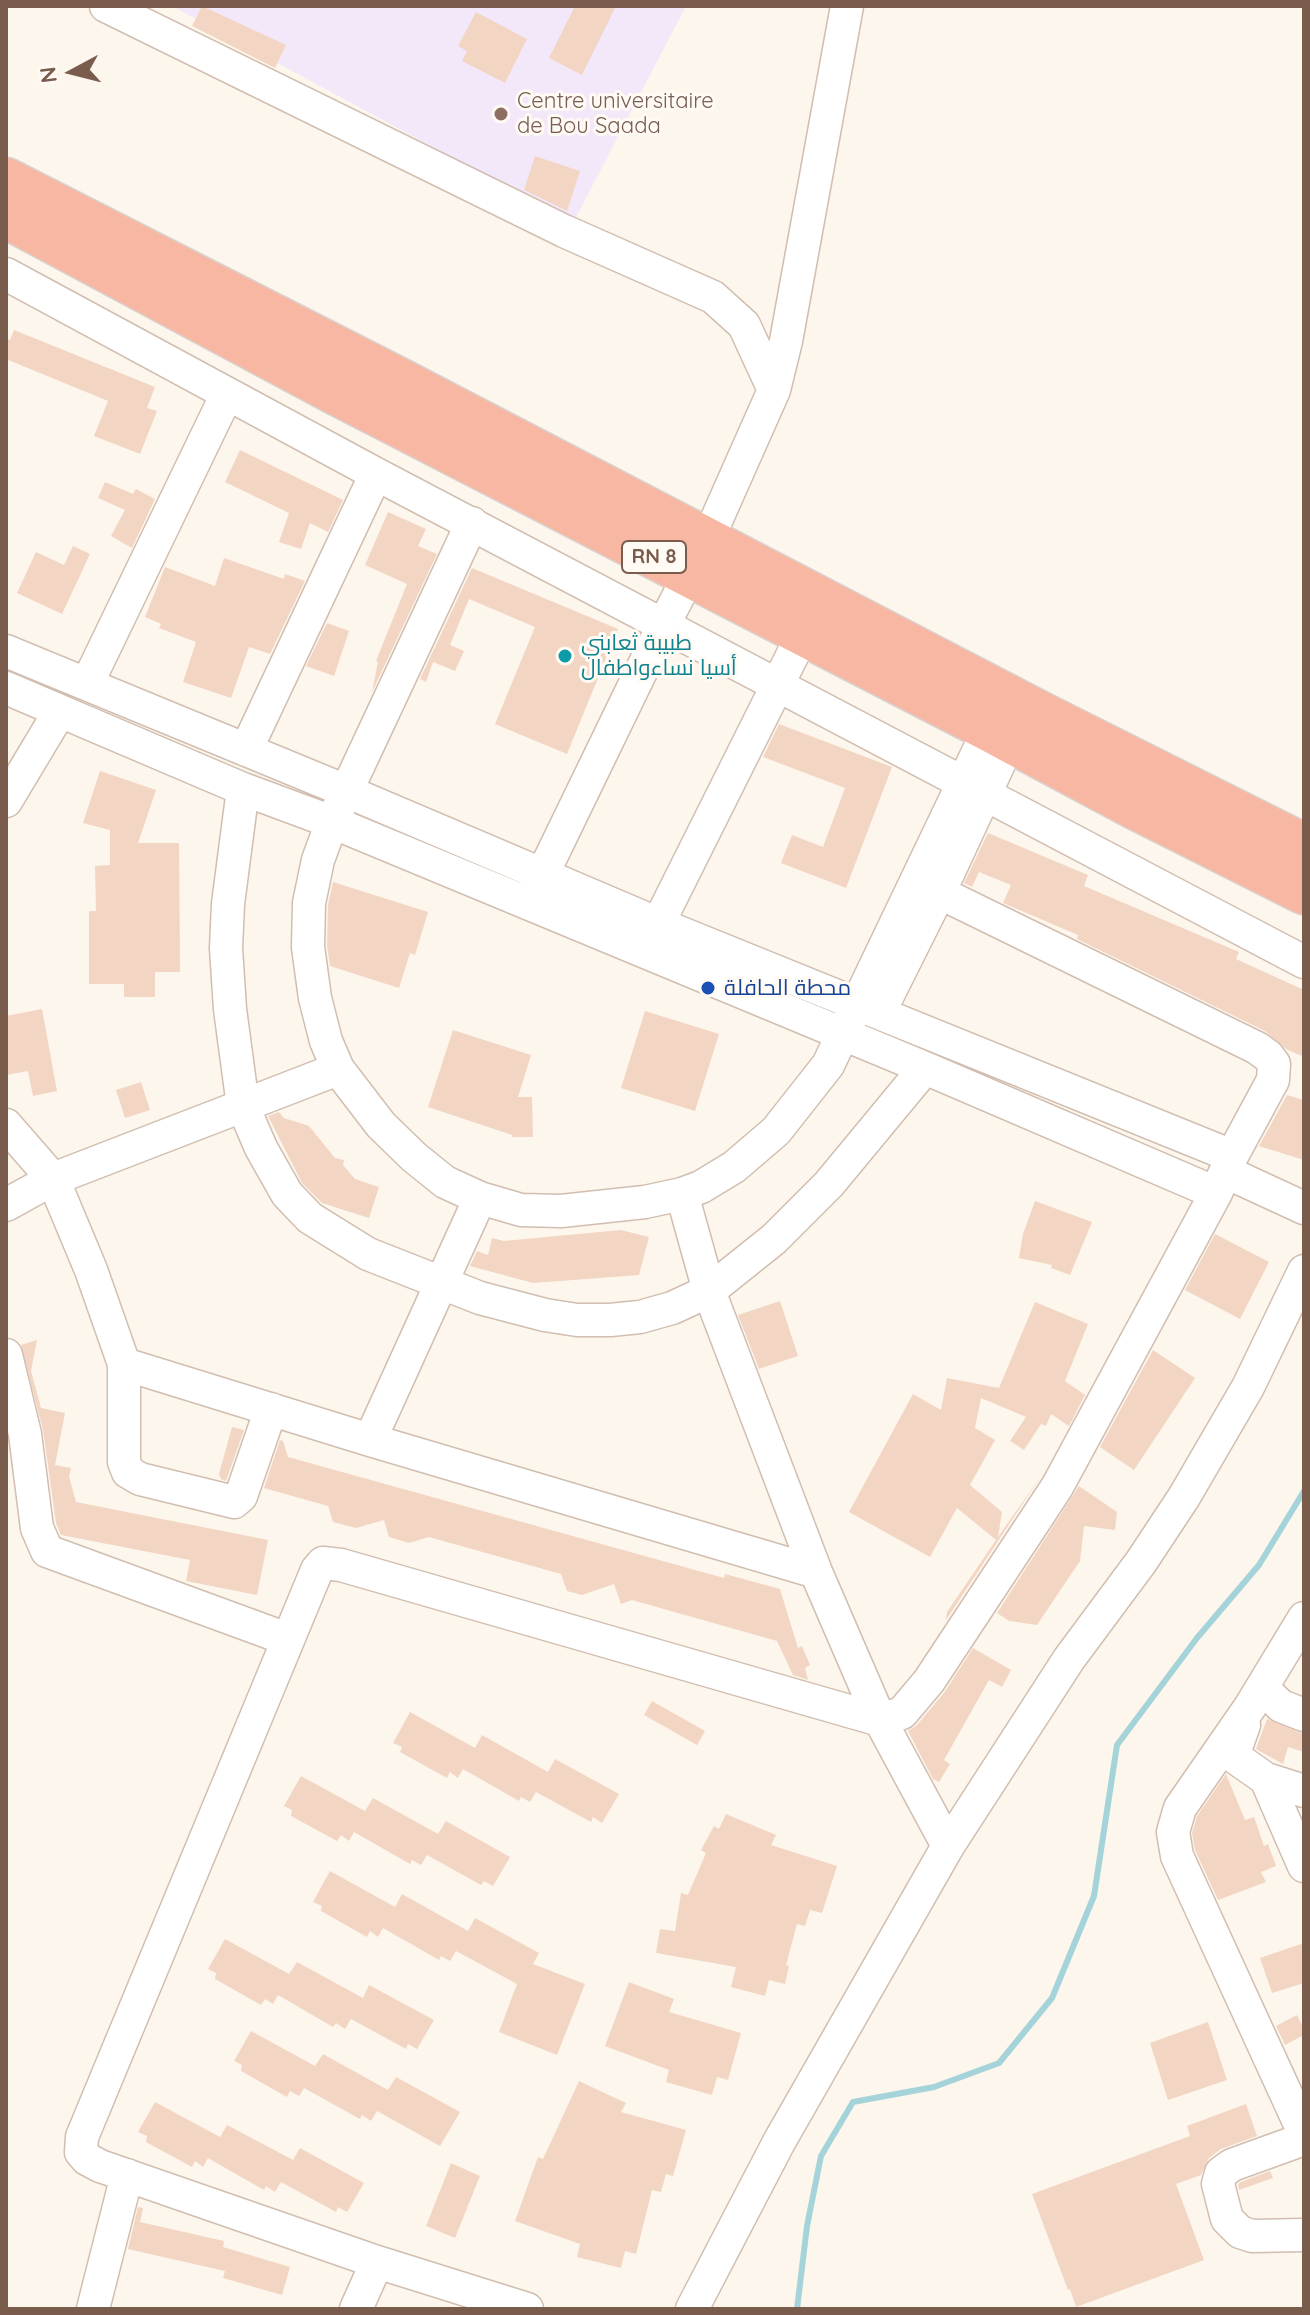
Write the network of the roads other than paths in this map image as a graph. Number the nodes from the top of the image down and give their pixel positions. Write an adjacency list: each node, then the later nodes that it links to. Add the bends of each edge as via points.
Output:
1 (106, 6): 6 (street, via 550,224 713,297 744,325)
2 (847, 6): 6 (street)
3 (6, 180): 10 (highway, RN 8, via 399,380)
4 (6, 216): 10 (highway, RN 8, via 333,391)
5 (6, 274): 7 (street)
6 (774, 390): 10 (street)
7 (227, 394): 8 (street); 14 (street)
8 (376, 474): 9 (street); 19 (street)
9 (472, 523): 11 (street); 22 (street)
10 (699, 558): 11 (street); 12 (highway, RN 8); 25 (highway, RN 8)
11 (664, 624): 15 (street); 26 (street)
12 (803, 634): 15 (street); 18 (highway, RN 8)
13 (6, 651): 14 (street)
14 (87, 684): 19 (street)
15 (779, 685): 21 (street); 30 (street)
16 (6, 688): 17 (street)
17 (60, 711): 20 (street); 23 (street)
18 (999, 734): 21 (street); 28 (highway, RN 8)
19 (246, 750): 22 (street)
20 (243, 789): 24 (street); 37 (street, via 226,948)
21 (974, 790): 27 (street); 32 (street)
22 (346, 791): 24 (street); 26 (street)
23 (6, 801)
24 (332, 822): 29 (street); 36 (street, via 309,903 308,947 315,998)
25 (1304, 846)
26 (543, 875): 29 (street); 30 (street)
27 (927, 887): 33 (street); 39 (street, via 1268,1056 1274,1064 1273,1080)
28 (1304, 892)
29 (528, 904): 31 (street)
30 (659, 924): 31 (street); 33 (street)
31 (643, 953): 34 (street)
32 (1304, 962)
33 (868, 1009): 34 (street); 39 (street)
34 (842, 1034): 35 (street); 41 (street, via 828,1065 776,1131 734,1167)
35 (925, 1068): 39 (street); 47 (street, via 829,1184 774,1239)
36 (338, 1069): 37 (street); 42 (street, via 381,1125 414,1157 445,1182)
37 (243, 1106): 40 (street); 46 (street, via 287,1194 310,1218 368,1254)
38 (6, 1125): 40 (street)
39 (1225, 1174): 44 (street); 57 (street, via 1057,1487 915,1699 902,1713)
40 (53, 1179): 43 (street); 49 (street)
41 (682, 1194): 42 (street, via 561,1211 521,1210); 47 (street)
42 (480, 1198): 46 (street)
43 (6, 1205)
44 (1304, 1208)
45 (1304, 1271): 60 (street, via 1248,1387 1184,1497 1069,1659)
46 (442, 1283): 47 (street, via 480,1298 577,1320 640,1317); 51 (street)
47 (709, 1291): 52 (street)
48 (6, 1355): 54 (street, via 25,1434 37,1528 47,1551)
49 (124, 1364): 50 (street); 50 (street, via 124,1462 140,1479 225,1502 237,1500)
50 (271, 1409): 51 (street)
51 (370, 1440): 52 (street)
52 (816, 1572): 57 (street)
53 (1304, 1618): 55 (street)
54 (287, 1639): 57 (street, via 317,1570 332,1563); 63 (street, via 82,2137 84,2157)
55 (1256, 1698): 56 (street); 58 (street, via 1233,1756); 62 (street, via 1180,1808 1173,1840)
56 (1304, 1715)
57 (880, 1720): 60 (street)
58 (1266, 1779): 59 (street); 61 (street)
59 (1304, 1791)
60 (948, 1846): 69 (street, via 779,2142)
61 (1304, 1866)
62 (1304, 2136): 64 (street, via 1232,2165 1221,2173 1218,2184 1227,2219 1240,2232)
63 (127, 2175): 65 (street); 66 (street)
64 (1295, 2232)
65 (377, 2262): 67 (street); 68 (street)
66 (93, 2309)
67 (356, 2309)
68 (527, 2309)
69 (692, 2309)

